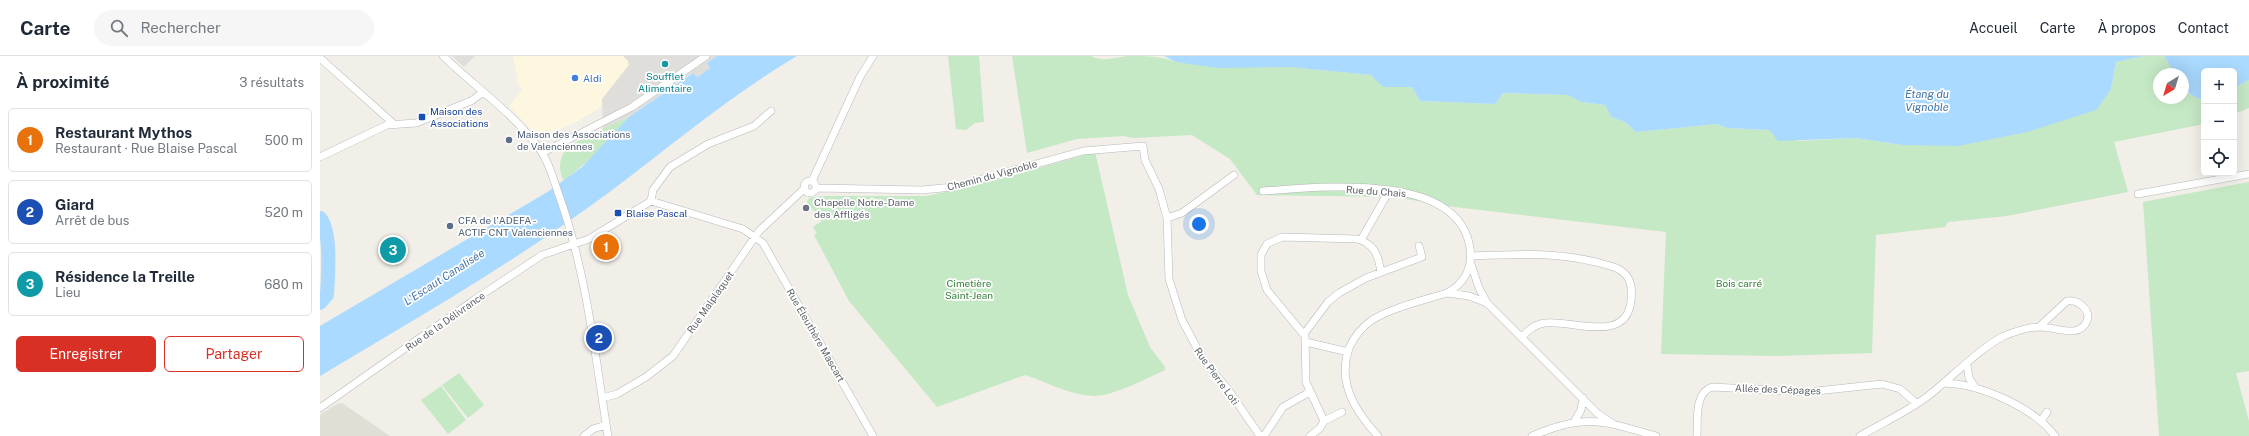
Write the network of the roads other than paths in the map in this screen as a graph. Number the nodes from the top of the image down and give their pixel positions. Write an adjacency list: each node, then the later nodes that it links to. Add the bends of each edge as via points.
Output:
1 (443, 56): 5 (street)
2 (706, 56): 9 (street, via 632,107)
3 (873, 56): 13 (street, via 860,77)
4 (320, 58): 7 (street)
5 (482, 93): 7 (street, via 471,101 416,123); 9 (street, via 522,128)
6 (771, 110): 19 (street, via 754,126 708,144 670,167 653,190)
7 (394, 124): 10 (street)
8 (1143, 146): 15 (street, Chemin du Vignoble, via 1083,151 948,188); 20 (street, Rue Pierre Loti, via 1145,160 1159,189)
9 (542, 153): 23 (street, via 549,166)
10 (320, 157)
11 (2249, 174): 18 (street)
12 (1234, 175): 20 (street, via 1182,213)
13 (812, 181): 14 (street, via 806,182); 15 (street)
14 (804, 188): 15 (street, via 811,193); 21 (street, Rue Malplaquet)
15 (816, 188)
16 (1389, 190): 17 (street, Rue du Chais, via 1314,188); 22 (street); 25 (street, Rue du Chais, via 1425,198 1450,212 1465,230)
17 (1263, 192)
18 (2138, 194)
19 (651, 201): 21 (street, via 742,229); 23 (street, Rue de la Délivrance)
20 (1167, 218): 52 (street, Rue Pierre Loti, via 1169,279 1184,326 1204,361 1230,391)
21 (755, 236): 38 (street, Rue Malplaquet, via 675,353 646,377 614,395); 51 (street, Rue Éleuthère Mascart, via 768,251)
22 (1361, 240): 26 (street, via 1377,252); 30 (street, via 1282,237 1274,239 1264,247 1260,264 1265,285 1273,299)
23 (576, 244): 38 (street); 41 (street, Rue de la Délivrance, via 542,255)
24 (1419, 246): 26 (street, via 1422,257)
25 (1471, 260): 27 (street, via 1464,278); 28 (street, Rue du Chais, via 1479,288); 31 (street, via 1527,254 1574,258 1614,267 1621,270 1630,280 1630,306 1616,323 1603,328 1546,323 1534,327)
26 (1381, 272): 30 (street, via 1361,280 1335,296)
27 (1447, 293): 28 (street, Rue du Chais, via 1469,296); 33 (street, via 1373,320 1357,334)
28 (1487, 303): 31 (street, Rue du Chais)
29 (2039, 327): 29 (street, via 2074,331 2085,324 2087,314 2079,303 2067,301); 34 (street, via 2005,336)
30 (1304, 334): 32 (street)
31 (1522, 337): 39 (street, Rue du Chais)
32 (1306, 342): 33 (street); 37 (street, via 1305,375)
33 (1348, 352): 55 (street, via 1345,374 1349,394 1358,412)
34 (1967, 364): 35 (street); 36 (street, via 1969,378)
35 (1944, 383): 36 (street, via 1962,383); 40 (street)
36 (1975, 387): 45 (street, via 2026,411)
37 (1310, 392): 44 (street); 53 (street, via 1283,407)
38 (602, 398): 48 (street)
39 (1583, 398): 46 (street, via 1581,410); 47 (street, Rue du Chais)
40 (1916, 404): 58 (street, Allée des Cépages, via 1904,391 1886,384 1807,392 1712,387 1705,391 1700,399); 59 (street)
41 (320, 408)
42 (1342, 412): 44 (street)
43 (2047, 412): 45 (street)
44 (1324, 421): 54 (street)
45 (2041, 421): 60 (street)
46 (1574, 422): 47 (street, via 1590,420); 56 (street)
47 (1613, 424): 57 (street)
48 (606, 425): 49 (street, via 595,428); 50 (street)
49 (584, 436)
50 (608, 436)
51 (873, 436)
52 (1260, 436)
53 (1264, 436)
54 (1310, 436)
55 (1378, 436)
56 (1532, 436)
57 (1656, 436)
58 (1697, 436)
59 (1860, 436)
60 (2055, 436)

